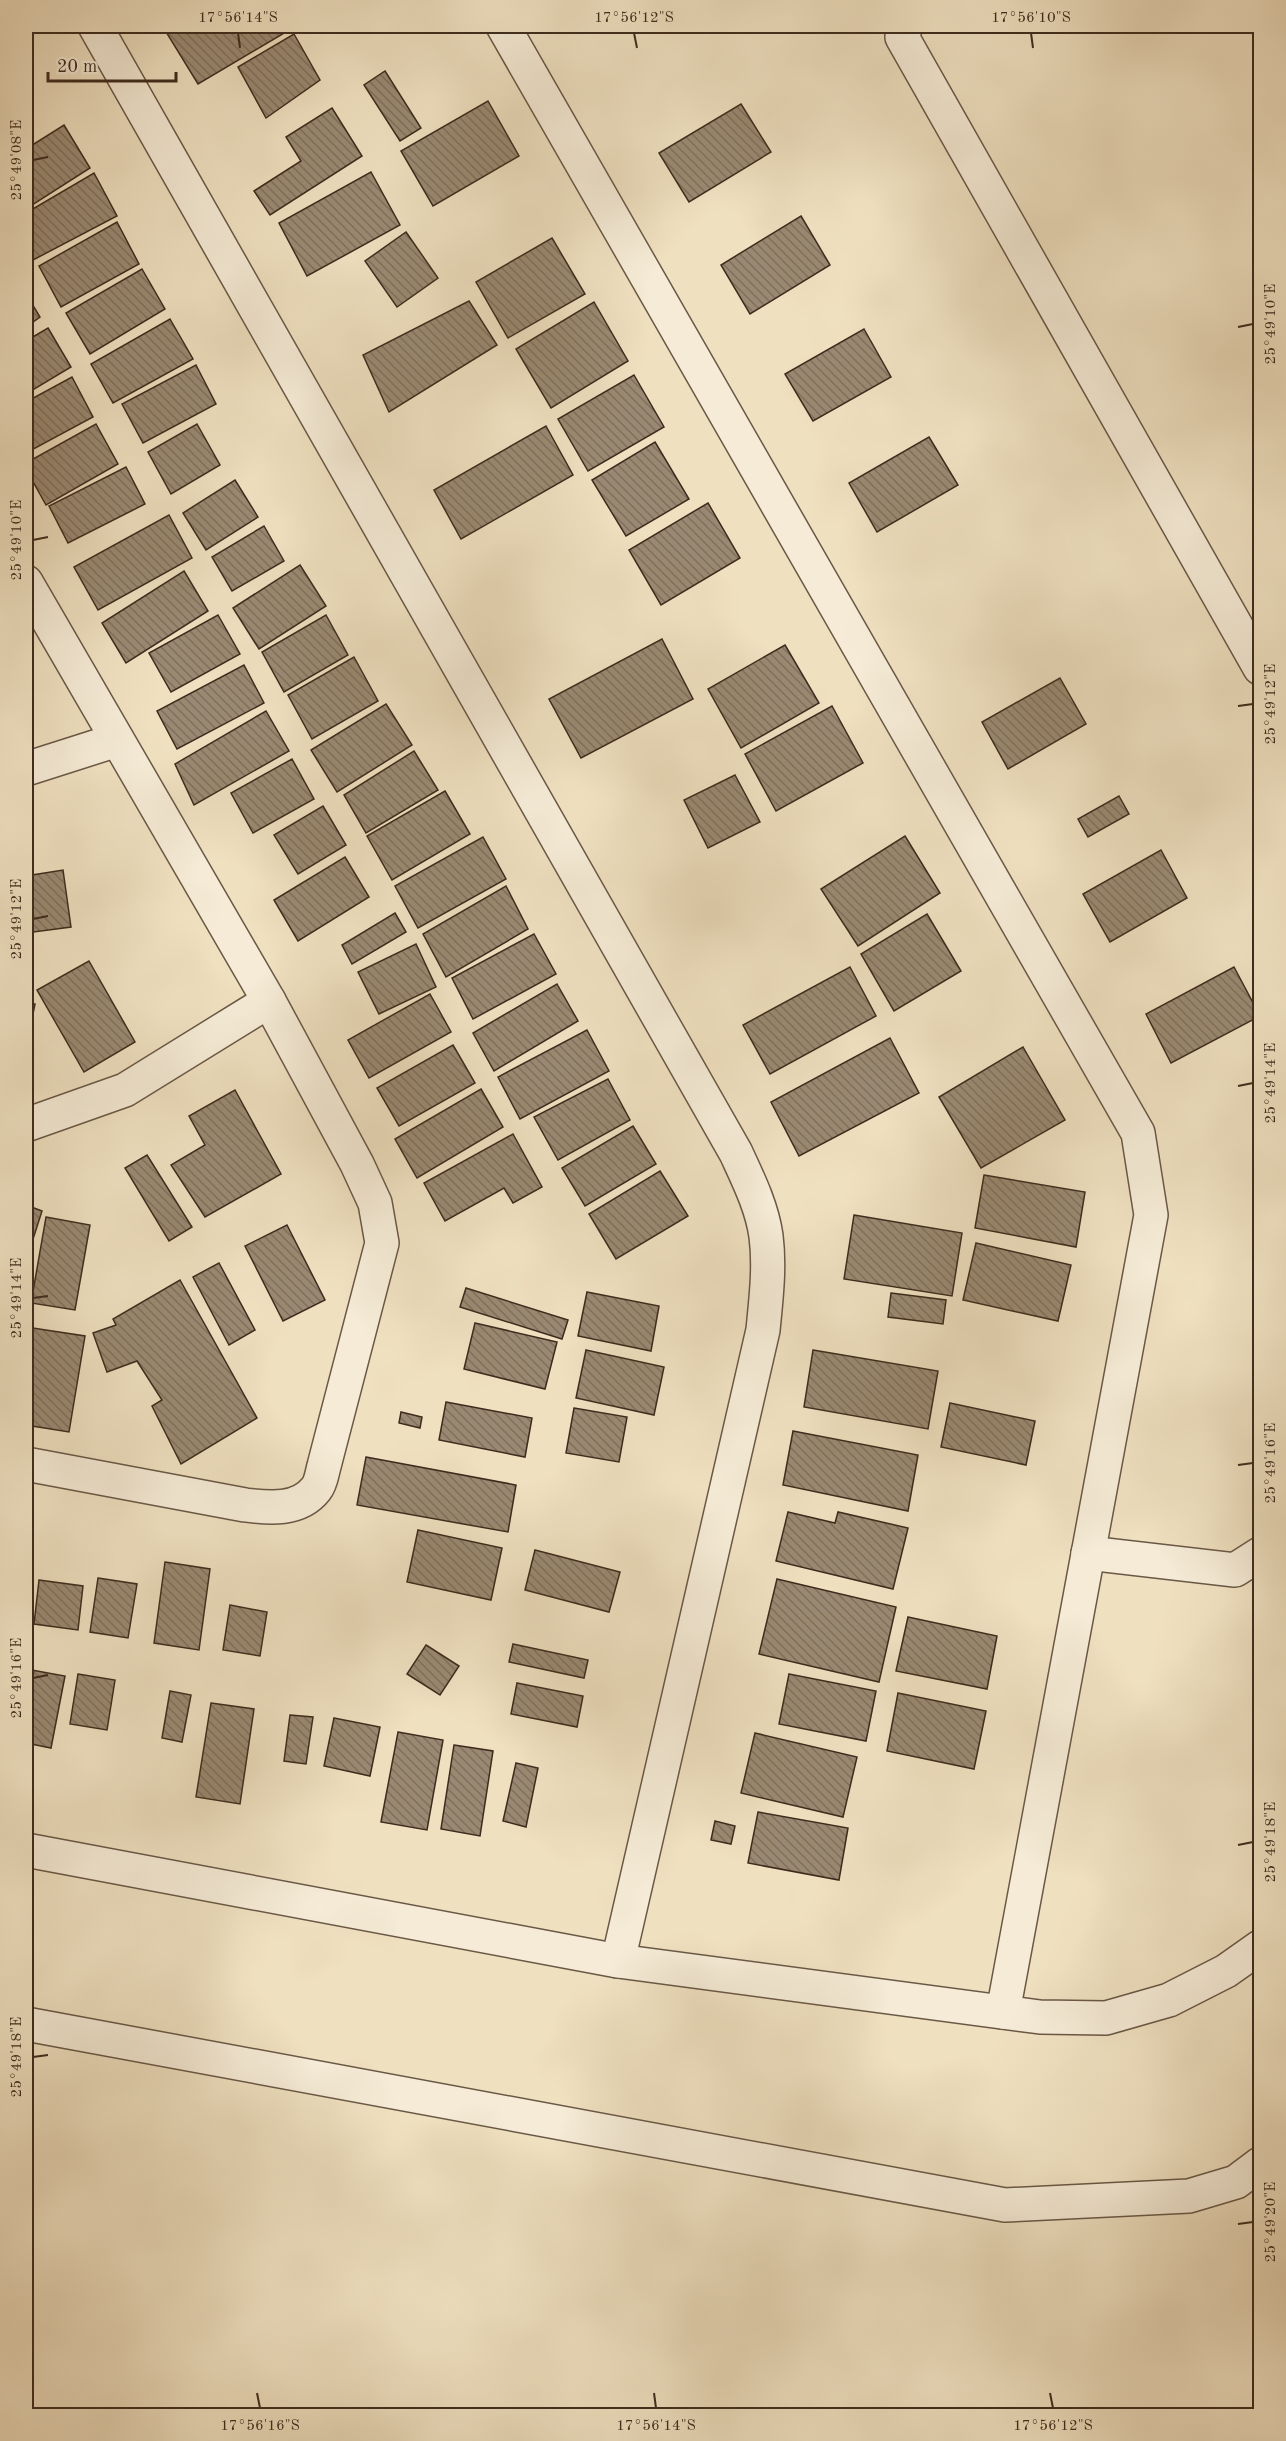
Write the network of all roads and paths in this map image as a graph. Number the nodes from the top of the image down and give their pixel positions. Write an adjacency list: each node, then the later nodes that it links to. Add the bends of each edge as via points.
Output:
1 (95, 26): 15 (street, via 736,1153 754,1192 766,1236 763,1330)
2 (503, 26): 11 (street, via 1138,1133 1151,1215)
3 (906, 26): 5 (street, via 902,37)
4 (26, 582): 6 (street)
5 (1260, 668)
6 (117, 740): 7 (street); 8 (street)
7 (26, 769)
8 (269, 1001): 9 (street, via 124,1090); 10 (street, via 357,1164 375,1203 382,1243 317,1488 299,1502 275,1509)
9 (26, 1125)
10 (26, 1464)
11 (1088, 1553): 12 (street, via 1235,1570); 16 (street)
12 (1260, 1554)
13 (26, 1850): 15 (street)
14 (1260, 1947): 16 (street, via 1226,1971 1169,2000 1106,2018)
15 (618, 1960): 16 (street)
16 (1003, 2012)
17 (26, 2024): 18 (street, via 1005,2205 1189,2196 1236,2182)
18 (1260, 2164)

